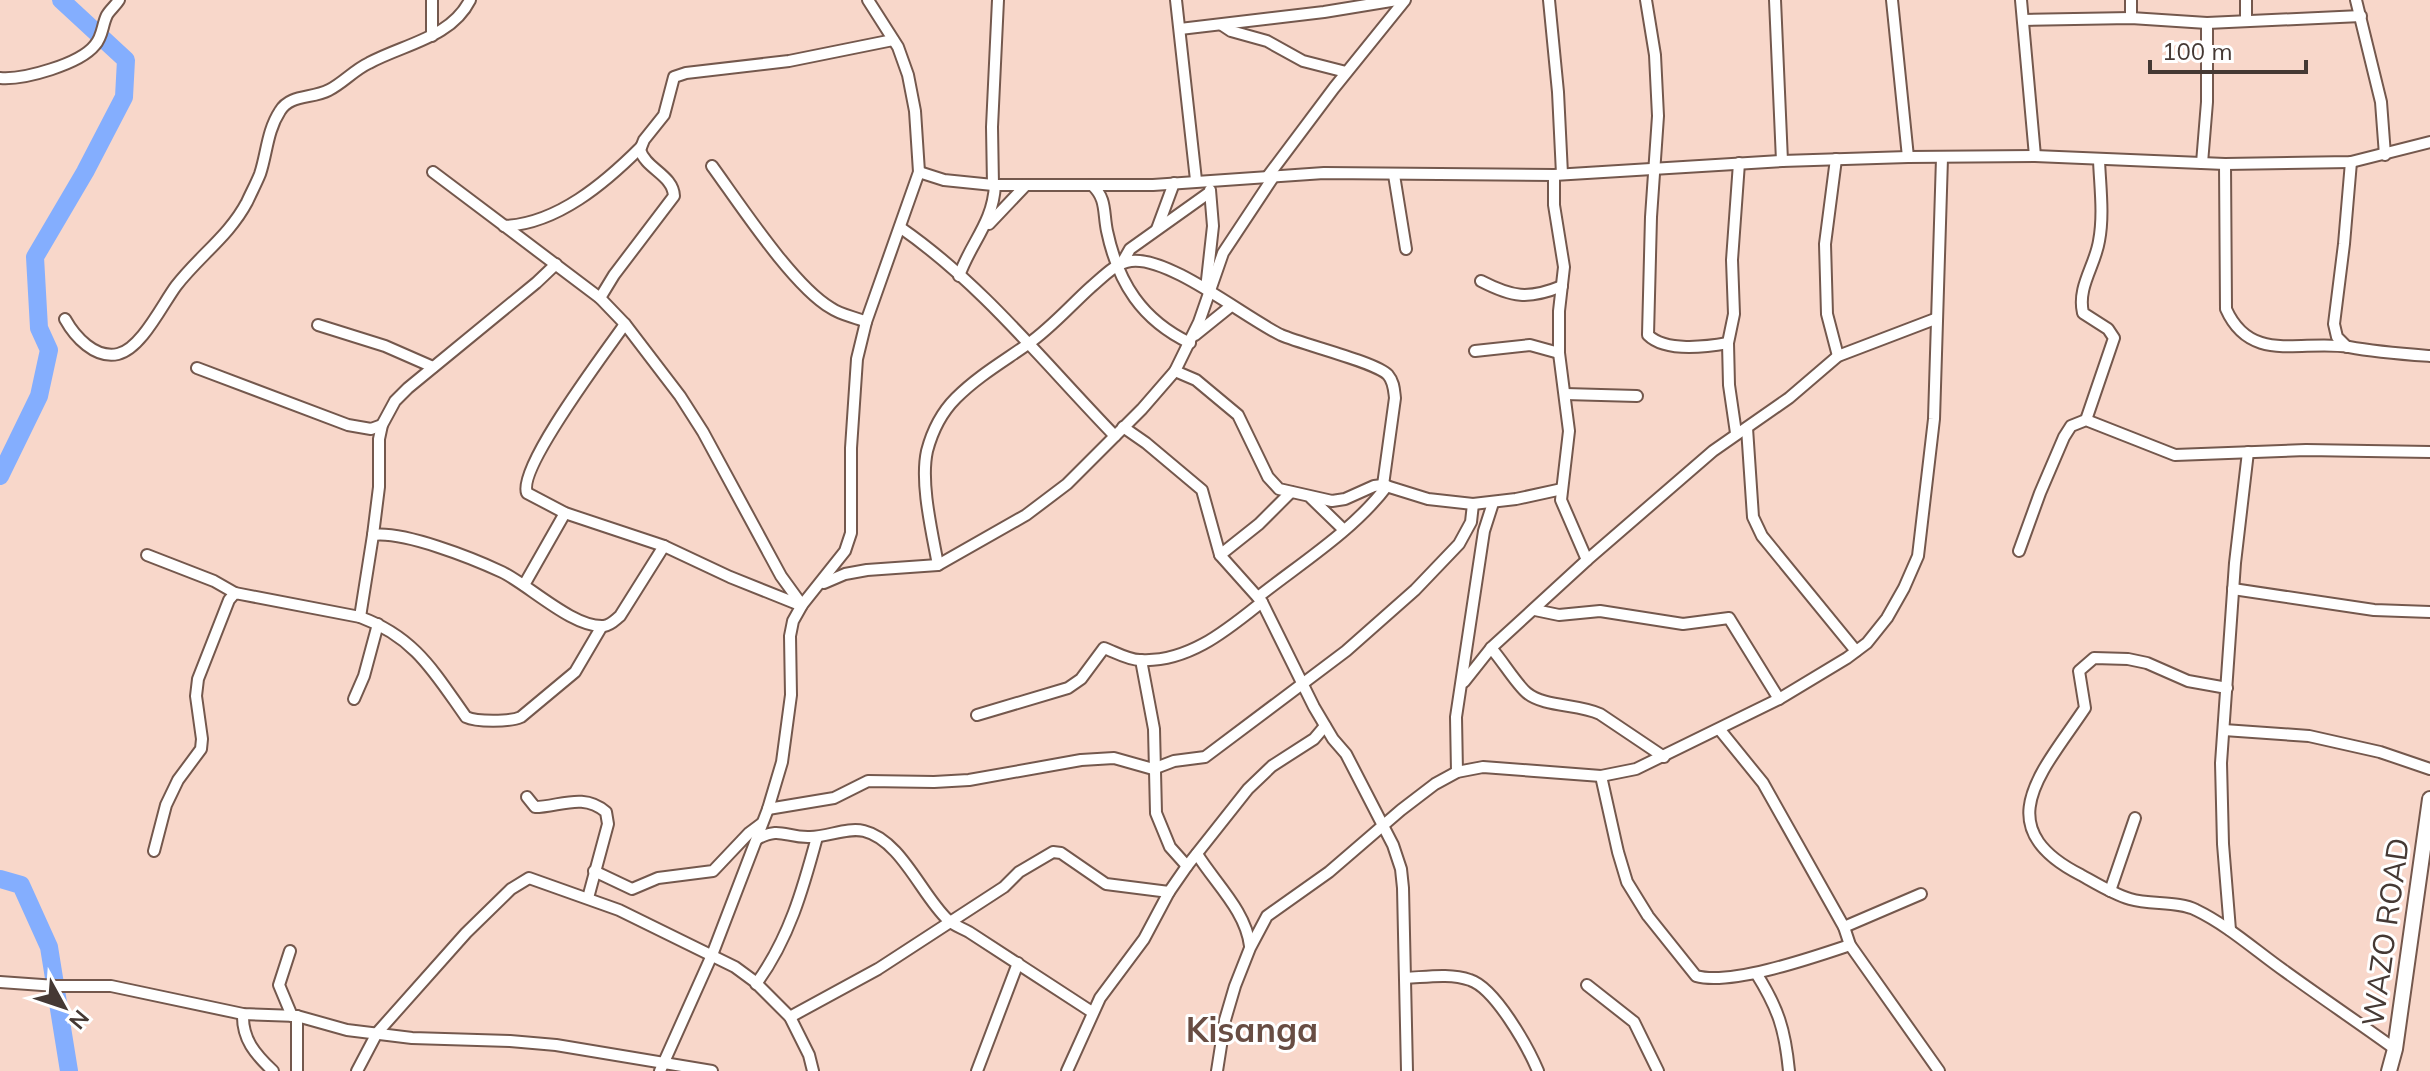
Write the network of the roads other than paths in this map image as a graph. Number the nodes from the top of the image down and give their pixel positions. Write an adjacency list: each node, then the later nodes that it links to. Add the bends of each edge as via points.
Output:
1 (119, 0): 27 (street, via 94,47 79,59 20,78)
2 (432, 0): 24 (street)
3 (470, 0): 24 (street, via 464,12)
4 (868, 0): 25 (street)
5 (998, 0): 51 (street)
6 (1176, 0): 23 (street)
7 (1397, 0): 22 (street)
8 (1405, 0): 26 (street)
9 (1549, 0): 45 (street, via 1558,92)
10 (1646, 0): 42 (street, via 1655,55)
11 (1775, 0): 36 (street)
12 (1892, 0): 32 (street)
13 (2021, 0): 19 (street)
14 (2131, 0): 18 (street)
15 (2246, 0): 20 (street)
16 (2356, 0): 17 (street)
17 (2361, 16): 20 (street); 30 (street, via 2381,102)
18 (2131, 18): 19 (street); 21 (street)
19 (2023, 20): 31 (street)
20 (2246, 20): 21 (street)
21 (2207, 23): 39 (street)
22 (1222, 25): 23 (street); 26 (street, via 1303,61)
23 (1180, 29): 48 (street)
24 (432, 36): 68 (street, via 378,57 328,91 291,99 282,107 267,138 260,174 238,216 177,284 131,348 119,354 99,352 79,340)
25 (893, 40): 29 (street, via 789,61 679,74 671,81 664,115); 44 (street, via 912,91)
26 (1346, 72): 47 (street)
27 (0, 78)
28 (2430, 142): 30 (street)
29 (641, 147): 55 (street, via 607,180 575,201); 66 (street, via 641,156 672,186 674,196)
30 (2385, 155): 37 (street)
31 (2035, 156): 33 (street); 35 (street)
32 (1908, 157): 33 (street); 34 (street)
33 (1942, 158): 69 (street)
34 (1836, 159): 36 (street); 79 (street, via 1825,244 1827,314)
35 (2099, 160): 39 (street); 86 (street, via 2100,238 2081,305 2083,313 2114,338)
36 (1782, 161): 38 (street)
37 (2351, 162): 40 (street); 76 (street, via 2334,324)
38 (1739, 163): 42 (street); 74 (street, via 1734,314)
39 (2202, 163): 40 (street)
40 (2225, 164): 76 (street, via 2226,309 2233,323 2267,345)
41 (712, 166): 70 (street, via 805,286 833,310)
42 (1656, 168): 45 (street); 74 (street, via 1648,335 1654,341 1685,345)
43 (433, 172): 55 (street)
44 (919, 172): 51 (street); 57 (street)
45 (1558, 174): 46 (street); 64 (street, via 1554,205)
46 (1394, 175): 47 (street); 59 (street)
47 (1271, 176): 49 (street); 65 (street, via 1223,253)
48 (1196, 180): 49 (street); 50 (street)
49 (1208, 180): 54 (street)
50 (1174, 183): 53 (street); 58 (street)
51 (994, 185): 52 (street); 56 (street)
52 (1026, 185): 53 (street); 56 (street)
53 (1092, 185): 61 (street, via 1105,202 1104,217)
54 (1210, 192): 58 (street); 65 (street, via 1213,226)
55 (504, 226): 60 (street)
56 (986, 227): 62 (street)
57 (901, 228): 62 (street); 70 (street)
58 (1157, 229): 61 (street, via 1130,249)
59 (1406, 249)
60 (556, 264): 66 (street); 81 (street)
61 (1120, 264): 65 (street, via 1134,260 1164,267); 73 (street, via 1143,310 1163,329); 75 (street)
62 (959, 276): 75 (street)
63 (1481, 281): 64 (street, via 1505,293 1531,296)
64 (1562, 286): 78 (street)
65 (1207, 292): 67 (street); 73 (street)
66 (600, 298): 71 (street)
67 (1231, 306): 73 (street); 93 (street, via 1293,340 1388,375 1395,398)
68 (65, 319)
69 (1935, 319): 79 (street); 120 (street, via 1934,419 1918,556 1887,618)
70 (866, 322): 109 (street, via 854,385 851,533 845,551)
71 (625, 324): 99 (street, via 555,426 526,483 527,493); 113 (street, via 703,432)
72 (318, 325): 81 (street)
73 (1192, 339): 83 (street)
74 (1728, 343): 90 (street)
75 (1029, 344): 89 (street); 107 (street, via 971,385 936,425 926,473)
76 (2347, 347): 80 (street)
77 (1475, 351): 78 (street, via 1530,345)
78 (1559, 353): 84 (street)
79 (1838, 356): 88 (street)
80 (2430, 356)
81 (433, 367): 87 (street, via 395,401)
82 (197, 368): 87 (street, via 348,425)
83 (1175, 371): 89 (street); 95 (street, via 1190,376 1230,407 1268,477 1279,489)
84 (1565, 394): 85 (street); 94 (street, via 1569,431)
85 (1637, 396)
86 (2086, 420): 91 (street, via 2175,455); 103 (street, via 2071,426 2064,437)
87 (382, 425): 101 (street)
88 (1747, 428): 90 (street); 120 (street, via 1753,517 1762,536)
89 (1119, 431): 105 (street, via 1146,443 1202,490); 107 (street, via 1057,492)
90 (1736, 433): 106 (street)
91 (2248, 452): 92 (street); 110 (street)
92 (2430, 452)
93 (1385, 486): 96 (street, via 1332,501); 98 (street); 100 (street)
94 (1562, 489): 97 (street); 106 (street, via 1565,513)
95 (1291, 492): 96 (street); 105 (street)
96 (1310, 497): 100 (street)
97 (1493, 503): 98 (street); 122 (street, via 1484,531)
98 (1473, 504): 123 (street, via 1471,522 1444,561)
99 (565, 513): 102 (street); 108 (street)
100 (1344, 530): 112 (street)
101 (373, 535): 108 (street, via 397,535 457,554); 116 (street)
102 (664, 546): 113 (street); 118 (street, via 620,616)
103 (2019, 551)
104 (147, 555): 111 (street)
105 (1220, 555): 112 (street)
106 (1587, 560): 114 (street)
107 (938, 565): 109 (street, via 867,570)
108 (524, 585): 118 (street, via 554,607)
109 (820, 585): 113 (street)
110 (2233, 589): 115 (street, via 2374,610); 124 (street)
111 (235, 593): 116 (street); 144 (street, via 198,679 201,749 166,805)
112 (1260, 600): 121 (street, via 1196,649); 123 (street)
113 (802, 605): 138 (street, via 790,636 786,737)
114 (1535, 610): 119 (street); 126 (street, via 1559,615 1600,611 1669,623 1729,618)
115 (2430, 612)
116 (360, 617): 117 (street)
117 (378, 624): 118 (street, via 423,656 469,719 505,722 521,717 566,681); 125 (street)
118 (602, 626)
119 (1491, 648): 122 (street); 131 (street, via 1527,693 1540,701 1590,709)
120 (1856, 651): 126 (street)
121 (1141, 660): 127 (street, via 1104,648 1068,688); 132 (street, via 1154,729)
122 (1464, 682): 134 (street, via 1456,717)
123 (1304, 683): 128 (street); 132 (street, via 1205,757)
124 (2227, 688): 130 (street); 148 (street, via 2188,681 2159,666 2128,659 2094,658 2079,671 2085,708 2035,788 2030,830 2046,855)
125 (354, 699)
126 (1779, 699): 129 (street)
127 (977, 715)
128 (1325, 726): 141 (street); 145 (street, via 1248,789)
129 (1720, 730): 131 (street); 153 (street, via 1763,783)
130 (2224, 730): 133 (street, via 2309,736); 154 (street, via 2223,844)
131 (1664, 757): 135 (street)
132 (1153, 769): 138 (street, via 1114,758 969,780 868,781 834,798); 146 (street, via 1161,828)
133 (2430, 769)
134 (1457, 772): 135 (street, via 1483,767); 141 (street)
135 (1601, 776): 160 (street, via 1627,882 1690,971 1703,978)
136 (527, 797): 147 (street, via 535,807 568,800 606,812 608,824)
137 (2430, 799): 170 (main road, WAZO ROAD)
138 (768, 809): 140 (street)
139 (2135, 818): 148 (street)
140 (762, 823): 143 (street); 147 (street, via 704,874 658,878 632,889)
141 (1383, 825): 156 (street, via 1267,916); 161 (street, via 1401,869)
142 (817, 837): 143 (street, via 780,831); 152 (street, via 850,830 873,834 906,864); 163 (street, via 805,887 782,944)
143 (757, 839): 158 (street)
144 (154, 851)
145 (1197, 854): 146 (street); 156 (street, via 1238,911)
146 (1187, 866): 149 (street)
147 (594, 871): 151 (street)
148 (2110, 891): 154 (street, via 2150,904 2192,908)
149 (1169, 892): 152 (street, via 1106,884 1053,852); 165 (street, via 1144,939)
150 (1921, 894): 153 (street)
151 (588, 898): 158 (street); 169 (street, via 537,879 520,882 466,933)
152 (949, 921): 159 (street); 168 (street, via 878,969)
153 (1844, 927): 155 (street)
154 (2230, 930): 170 (street)
155 (1850, 945): 160 (street); 184 (street)
156 (1250, 948): 179 (street, via 1225,1020)
157 (290, 951): 167 (street, via 279,985)
158 (712, 955): 163 (street); 171 (street)
159 (1018, 963): 165 (street); 177 (street)
160 (1756, 973): 183 (street, via 1778,1010)
161 (1406, 978): 180 (street); 181 (street, via 1474,981 1505,1015)
162 (0, 982): 166 (street, via 111,986)
163 (756, 984): 168 (street)
164 (1587, 985): 182 (street, via 1634,1022)
165 (1092, 1012): 178 (street)
166 (243, 1014): 167 (street); 172 (street, via 246,1039)
167 (294, 1016): 169 (street); 173 (street)
168 (790, 1017): 176 (street)
169 (377, 1033): 171 (street, via 556,1045); 174 (street)
170 (2395, 1049): 185 (main road, WAZO ROAD)
171 (662, 1067): 175 (street)
172 (273, 1071)
173 (297, 1071)
174 (357, 1071)
175 (712, 1071)
176 (813, 1071)
177 (977, 1071)
178 (1067, 1071)
179 (1217, 1071)
180 (1407, 1071)
181 (1538, 1071)
182 (1658, 1071)
183 (1789, 1071)
184 (1939, 1071)
185 (2389, 1071)

